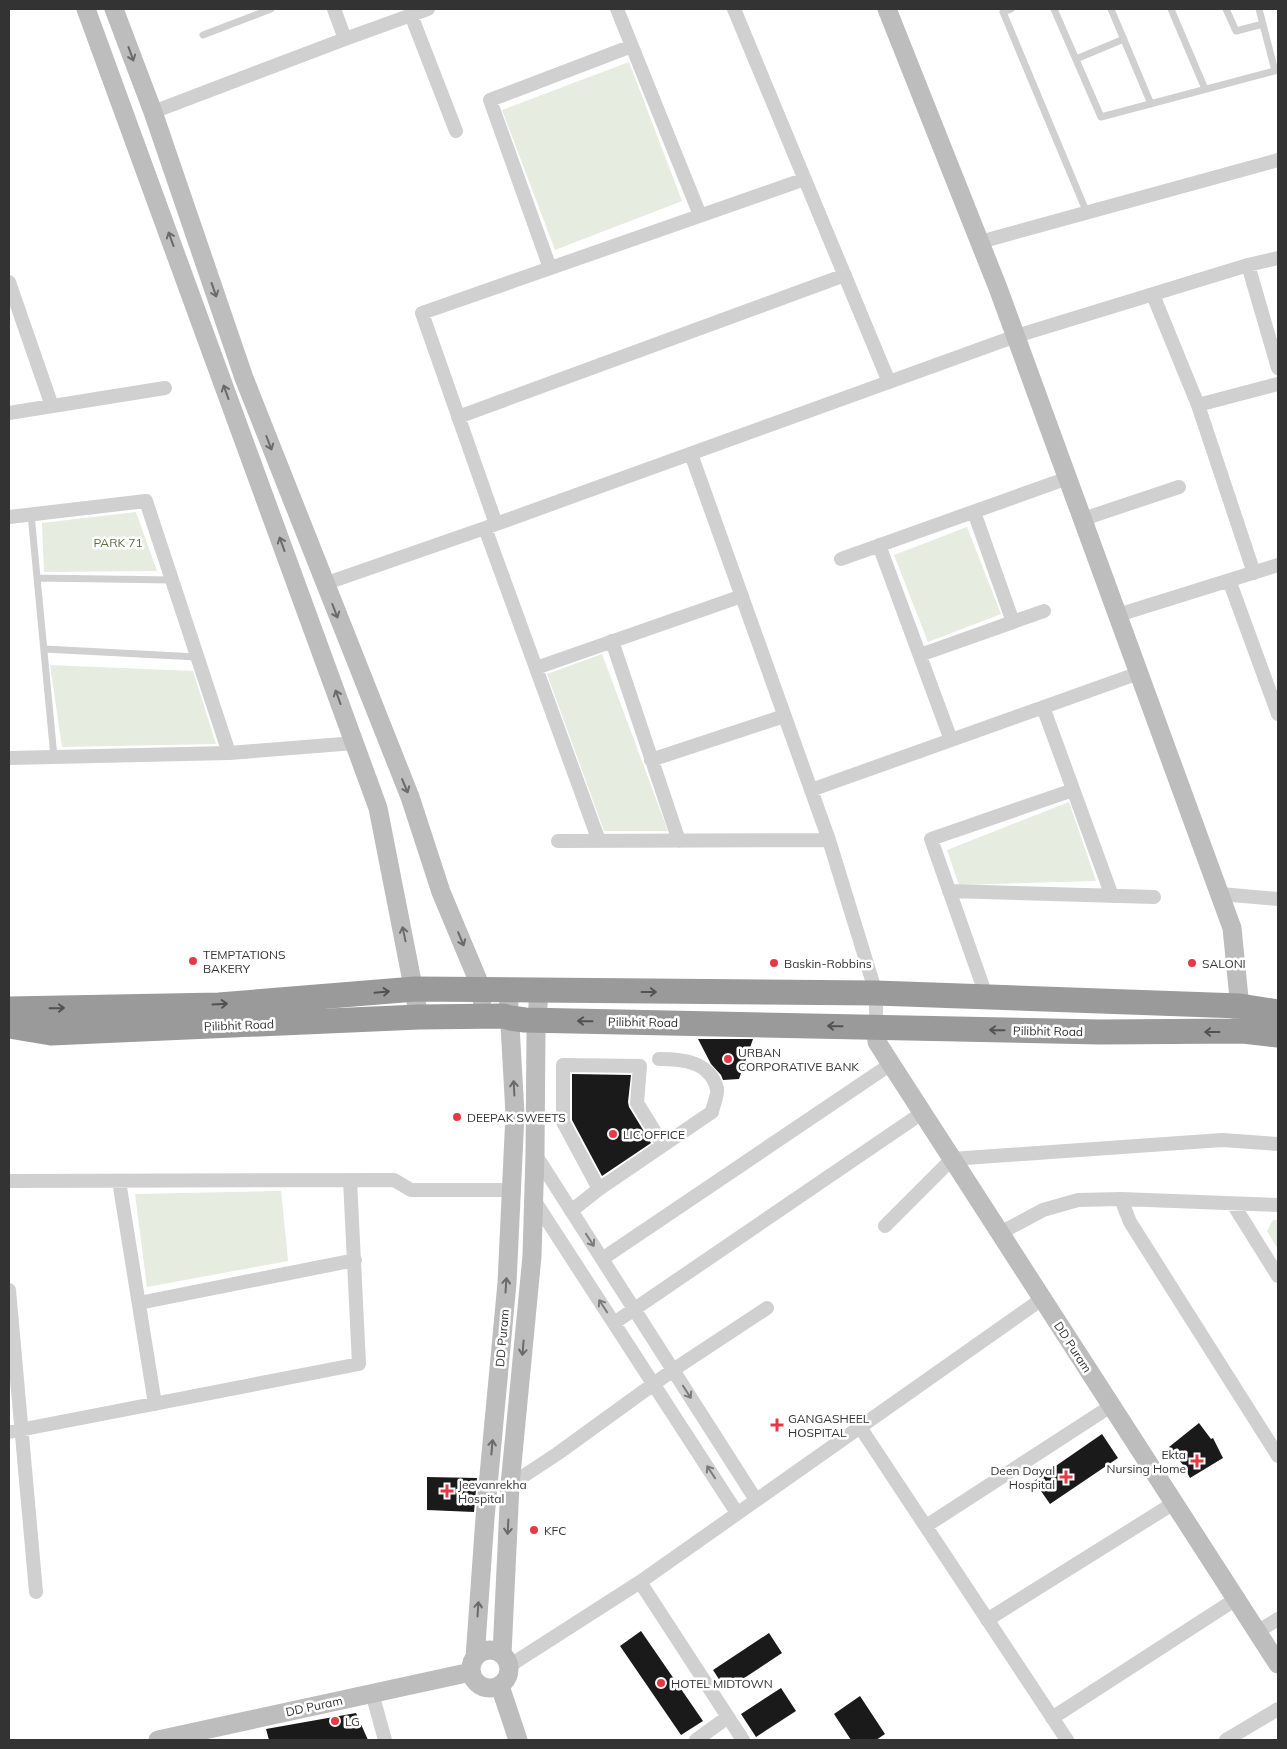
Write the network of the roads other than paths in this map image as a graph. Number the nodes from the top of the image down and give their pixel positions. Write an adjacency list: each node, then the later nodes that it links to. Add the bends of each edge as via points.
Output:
1 (86, 9): 77 (street, one-way to 1)
2 (114, 9): 25 (street, one-way to 25)
3 (271, 9): 17 (lane)
4 (334, 9): 18 (street)
5 (428, 9): 15 (street)
6 (617, 9): 20 (street)
7 (734, 9): 28 (street)
8 (887, 9): 31 (street)
9 (1011, 9): 29 (lane, via 1003,12)
10 (1054, 9): 21 (lane)
11 (1111, 9): 19 (lane)
12 (1171, 9): 23 (lane)
13 (1226, 9): 16 (lane, via 1236,31)
14 (1259, 9): 16 (lane)
15 (411, 15): 18 (street); 26 (street)
16 (1263, 24): 22 (lane)
17 (203, 35)
18 (345, 39): 25 (street)
19 (1124, 39): 21 (lane); 24 (lane)
20 (632, 46): 30 (street); 34 (street, via 490,100)
21 (1076, 59): 24 (lane, via 1100,117)
22 (1277, 70): 23 (lane)
23 (1205, 89): 24 (lane)
24 (1151, 104)
25 (153, 112): 62 (street, one-way to 62, via 244,378)
26 (456, 131)
27 (1278, 160): 29 (street)
28 (804, 179): 30 (street); 35 (street)
29 (1087, 213): 31 (street)
30 (700, 215): 34 (street)
31 (980, 242): 38 (street)
32 (1278, 258): 33 (street)
33 (1248, 265): 37 (street); 39 (street)
34 (550, 268): 46 (street, via 422,313)
35 (845, 275): 40 (street); 46 (street)
36 (9, 282): 44 (street)
37 (1153, 294): 38 (street); 43 (street)
38 (1016, 336): 40 (street); 48 (street)
39 (1278, 368)
40 (889, 382): 47 (street)
41 (1278, 384): 43 (street)
42 (165, 388): 44 (street)
43 (1198, 404): 58 (street)
44 (52, 406): 45 (street)
45 (9, 413)
46 (458, 417): 54 (street)
47 (691, 454): 54 (street); 63 (street)
48 (1068, 478): 50 (street); 53 (street)
49 (1179, 487): 53 (street)
50 (974, 512): 55 (street); 66 (street)
51 (31, 514): 52 (street); 59 (lane); 60 (street, via 146,501)
52 (9, 517)
53 (1082, 519): 65 (street)
54 (490, 526): 62 (street); 71 (street)
55 (879, 545): 56 (street); 69 (street)
56 (842, 559)
57 (1278, 565): 58 (street)
58 (1254, 573): 61 (street)
59 (37, 578): 60 (lane); 68 (lane)
60 (172, 580): 70 (street)
61 (1229, 580): 65 (street); 74 (street)
62 (324, 584): 94 (street, one-way to 94, via 410,797 441,892)
63 (742, 596): 67 (street); 75 (street)
64 (1044, 611): 66 (street)
65 (1118, 615): 72 (street)
66 (1013, 622): 69 (street)
67 (612, 641): 71 (street); 81 (street)
68 (44, 649): 70 (lane); 79 (lane)
69 (920, 655): 76 (street)
70 (198, 657): 78 (street)
71 (536, 668): 85 (street)
72 (1138, 673): 73 (street); 89 (street)
73 (1043, 707): 76 (street); 83 (street)
74 (1278, 714)
75 (784, 716): 81 (street); 82 (street)
76 (951, 740): 82 (street)
77 (355, 743): 78 (street); 93 (street, one-way to 77, via 378,808)
78 (229, 753): 79 (street)
79 (54, 757): 80 (street)
80 (9, 758)
81 (652, 760): 86 (street)
82 (811, 790): 84 (street)
83 (1073, 790): 88 (street, via 931,839); 90 (street)
84 (829, 840): 86 (street); 97 (street)
85 (599, 841): 86 (street); 87 (street)
86 (678, 841)
87 (558, 842)
88 (949, 892): 90 (street); 98 (street)
89 (1220, 894): 92 (street); 99 (street, via 1232,928)
90 (1112, 896): 91 (street)
91 (1154, 898)
92 (1278, 899)
93 (415, 989): 94 (highway); 100 (highway, one-way to 93, via 219,1005); 103 (street)
94 (482, 990): 95 (highway); 102 (street)
95 (508, 990): 96 (highway); 104 (street, DD Puram)
96 (539, 991): 97 (highway, one-way to 97); 105 (street, DD Puram)
97 (876, 993): 98 (highway); 107 (street)
98 (987, 998): 99 (highway)
99 (1240, 1006): 101 (highway); 108 (street)
100 (9, 1009)
101 (1278, 1012)
102 (481, 1016): 103 (highway, Pilibhit Road); 104 (highway, Pilibhit Road)
103 (419, 1017): 106 (highway, Pilibhit Road, via 51,1033)
104 (510, 1018): 105 (highway, Pilibhit Road); 120 (street, DD Puram, one-way to 104, via 516,1114)
105 (537, 1020): 107 (highway, Pilibhit Road, one-way to 105); 115 (street, DD Puram)
106 (9, 1026)
107 (876, 1026): 108 (highway, Pilibhit Road, one-way to 107, via 1090,1032); 111 (street, DD Puram, via 878,1042)
108 (1243, 1031): 109 (highway, Pilibhit Road)
109 (1278, 1035)
110 (659, 1059): 114 (street, via 692,1062 710,1074 717,1091 712,1112)
111 (891, 1064): 112 (street, DD Puram); 129 (street)
112 (922, 1113): 116 (street, DD Puram); 136 (street)
113 (1278, 1144): 116 (street, via 1222,1140)
114 (663, 1146): 121 (street); 121 (street, via 637,1103 640,1066 563,1066 562,1122)
115 (535, 1154): 123 (street, DD Puram); 126 (street)
116 (952, 1159): 127 (street); 128 (street, DD Puram)
117 (350, 1180): 119 (street); 120 (street, via 394,1180 412,1190); 130 (street)
118 (9, 1181): 119 (street)
119 (118, 1181): 134 (street)
120 (512, 1190): 158 (street, DD Puram, one-way to 120, via 507,1283)
121 (599, 1190): 126 (street)
122 (1121, 1199): 124 (street); 128 (street, via 1078,1200 1043,1210); 144 (street, via 1130,1222)
123 (534, 1200): 137 (street, one-way to 123); 145 (street, DD Puram, one-way to 145, via 532,1256)
124 (1233, 1204): 125 (street); 131 (street)
125 (1278, 1206)
126 (572, 1211): 129 (street, one-way to 129)
127 (885, 1226)
128 (1000, 1233): 133 (street, DD Puram)
129 (602, 1258): 136 (street)
130 (355, 1260): 134 (street); 140 (street, via 358,1364)
131 (1278, 1276)
132 (9, 1290): 143 (street)
133 (1042, 1299): 141 (street, DD Puram); 142 (street)
134 (139, 1303): 140 (street)
135 (767, 1308): 138 (street)
136 (634, 1309): 137 (street); 138 (street)
137 (614, 1323): 139 (street)
138 (673, 1370): 139 (street); 146 (street, one-way to 146)
139 (654, 1384): 145 (street); 148 (street, one-way to 139)
140 (156, 1404): 143 (street)
141 (1111, 1406): 147 (street, DD Puram); 149 (street)
142 (860, 1427): 146 (street); 149 (street)
143 (15, 1431): 151 (street)
144 (1278, 1456)
145 (510, 1485): 156 (street, DD Puram, one-way to 156)
146 (756, 1500): 148 (street)
147 (1174, 1503): 152 (street, DD Puram); 154 (street)
148 (737, 1513): 150 (street)
149 (926, 1526): 154 (street)
150 (640, 1582): 156 (street); 162 (street)
151 (36, 1592)
152 (1236, 1599): 155 (street, DD Puram); 163 (street)
153 (1278, 1619): 155 (street)
154 (987, 1620): 163 (street)
155 (1257, 1632): 157 (street, DD Puram)
156 (506, 1660): 158 (street, via 495,1650 487,1650 480,1652); 159 (street, via 509,1674)
157 (1278, 1664)
158 (473, 1665): 159 (street, via 473,1679 479,1685 486,1688); 160 (street, DD Puram)
159 (500, 1686): 167 (street)
160 (372, 1694): 164 (street, DD Puram); 166 (street)
161 (1278, 1709): 171 (street)
162 (728, 1718): 168 (street); 169 (street)
163 (1052, 1718): 170 (street)
164 (180, 1738): 165 (street, DD Puram)
165 (158, 1740)
166 (385, 1740)
167 (518, 1740)
168 (696, 1740)
169 (743, 1740)
170 (1067, 1740)
171 (1226, 1740)

